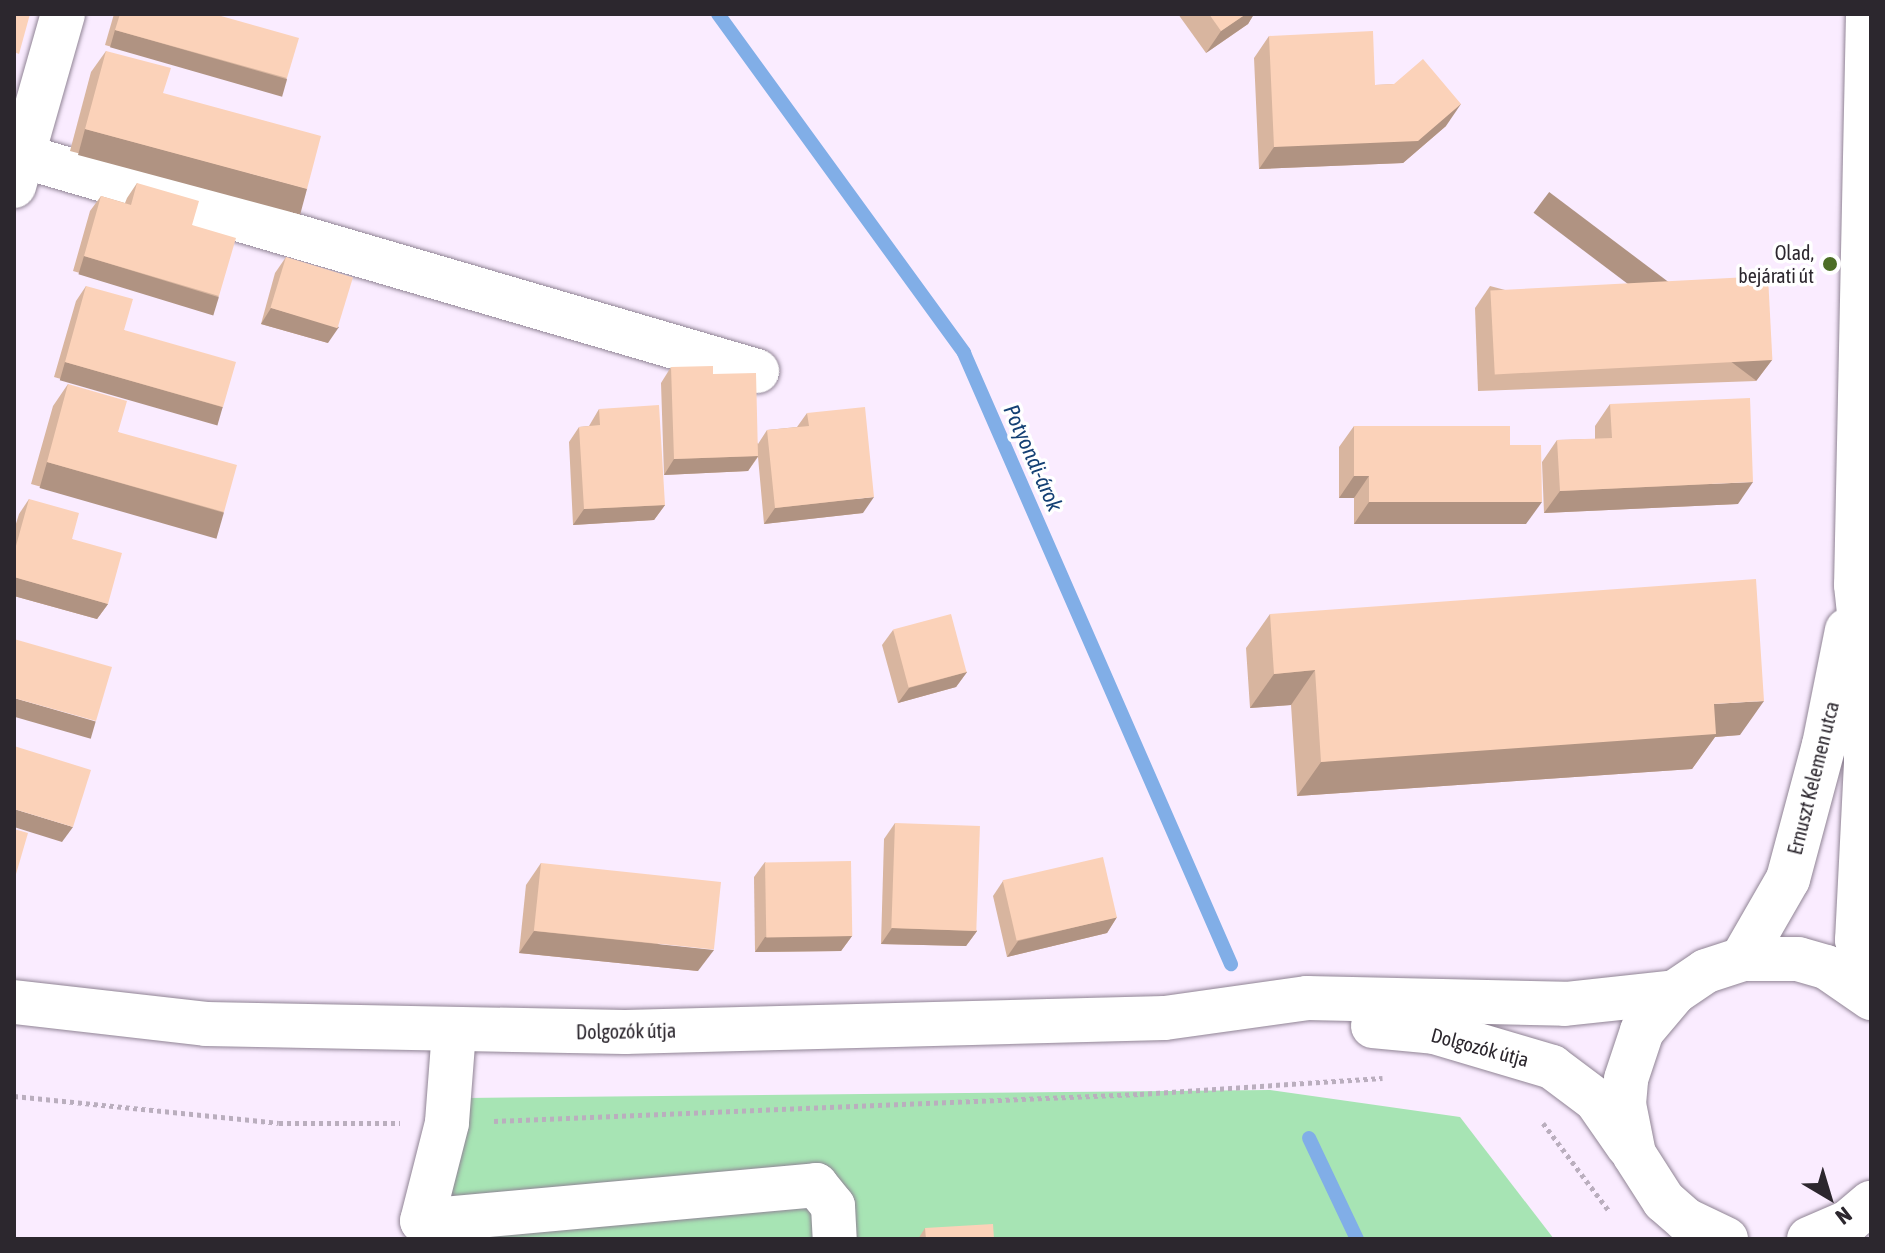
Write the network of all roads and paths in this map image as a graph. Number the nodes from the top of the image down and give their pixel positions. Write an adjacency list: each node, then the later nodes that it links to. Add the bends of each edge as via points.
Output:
1 (63, 14): 3 (main road)
2 (1868, 14): 5 (main road, Ernuszt Kelemen utca)
3 (18, 171): 4 (main road)
4 (757, 371)
5 (1866, 424): 6 (main road, Ernuszt Kelemen utca)
6 (1856, 585): 7 (main road, Ernuszt Kelemen utca, via 1824,745 1788,879); 9 (main road, Ernuszt Kelemen utca, via 1866,679 1857,940)
7 (1742, 959): 8 (main road, via 1706,971); 9 (main road, via 1798,959 1826,967)
8 (1675, 992): 11 (main road, Dolgozók útja, via 1565,1004 1307,998); 17 (main road, via 1642,1031 1626,1079 1624,1104)
9 (1871, 996)
10 (14, 1002): 12 (main road, Dolgozók útja, via 206,1024)
11 (1240, 1011): 12 (main road, Dolgozók útja, via 625,1032); 13 (main road, Dolgozók útja, via 1434,1032)
12 (454, 1031): 16 (main road)
13 (1552, 1067): 17 (main road, Dolgozók útja, via 1596,1100); 18 (path, via 1537,1115)
14 (1390, 1077): 16 (path, via 1140,1094)
15 (14, 1096): 16 (path, via 279,1123)
16 (447, 1123): 20 (main road, via 422,1221)
17 (1634, 1154): 21 (main road, Dolgozók útja, via 1664,1201)
18 (1612, 1214)
19 (1863, 1216): 24 (main road)
20 (496, 1229): 22 (main road, via 517,1211 816,1185 833,1206)
21 (1692, 1229): 23 (main road, Dolgozók útja)
22 (835, 1239)
23 (1726, 1239)
24 (1809, 1239)

